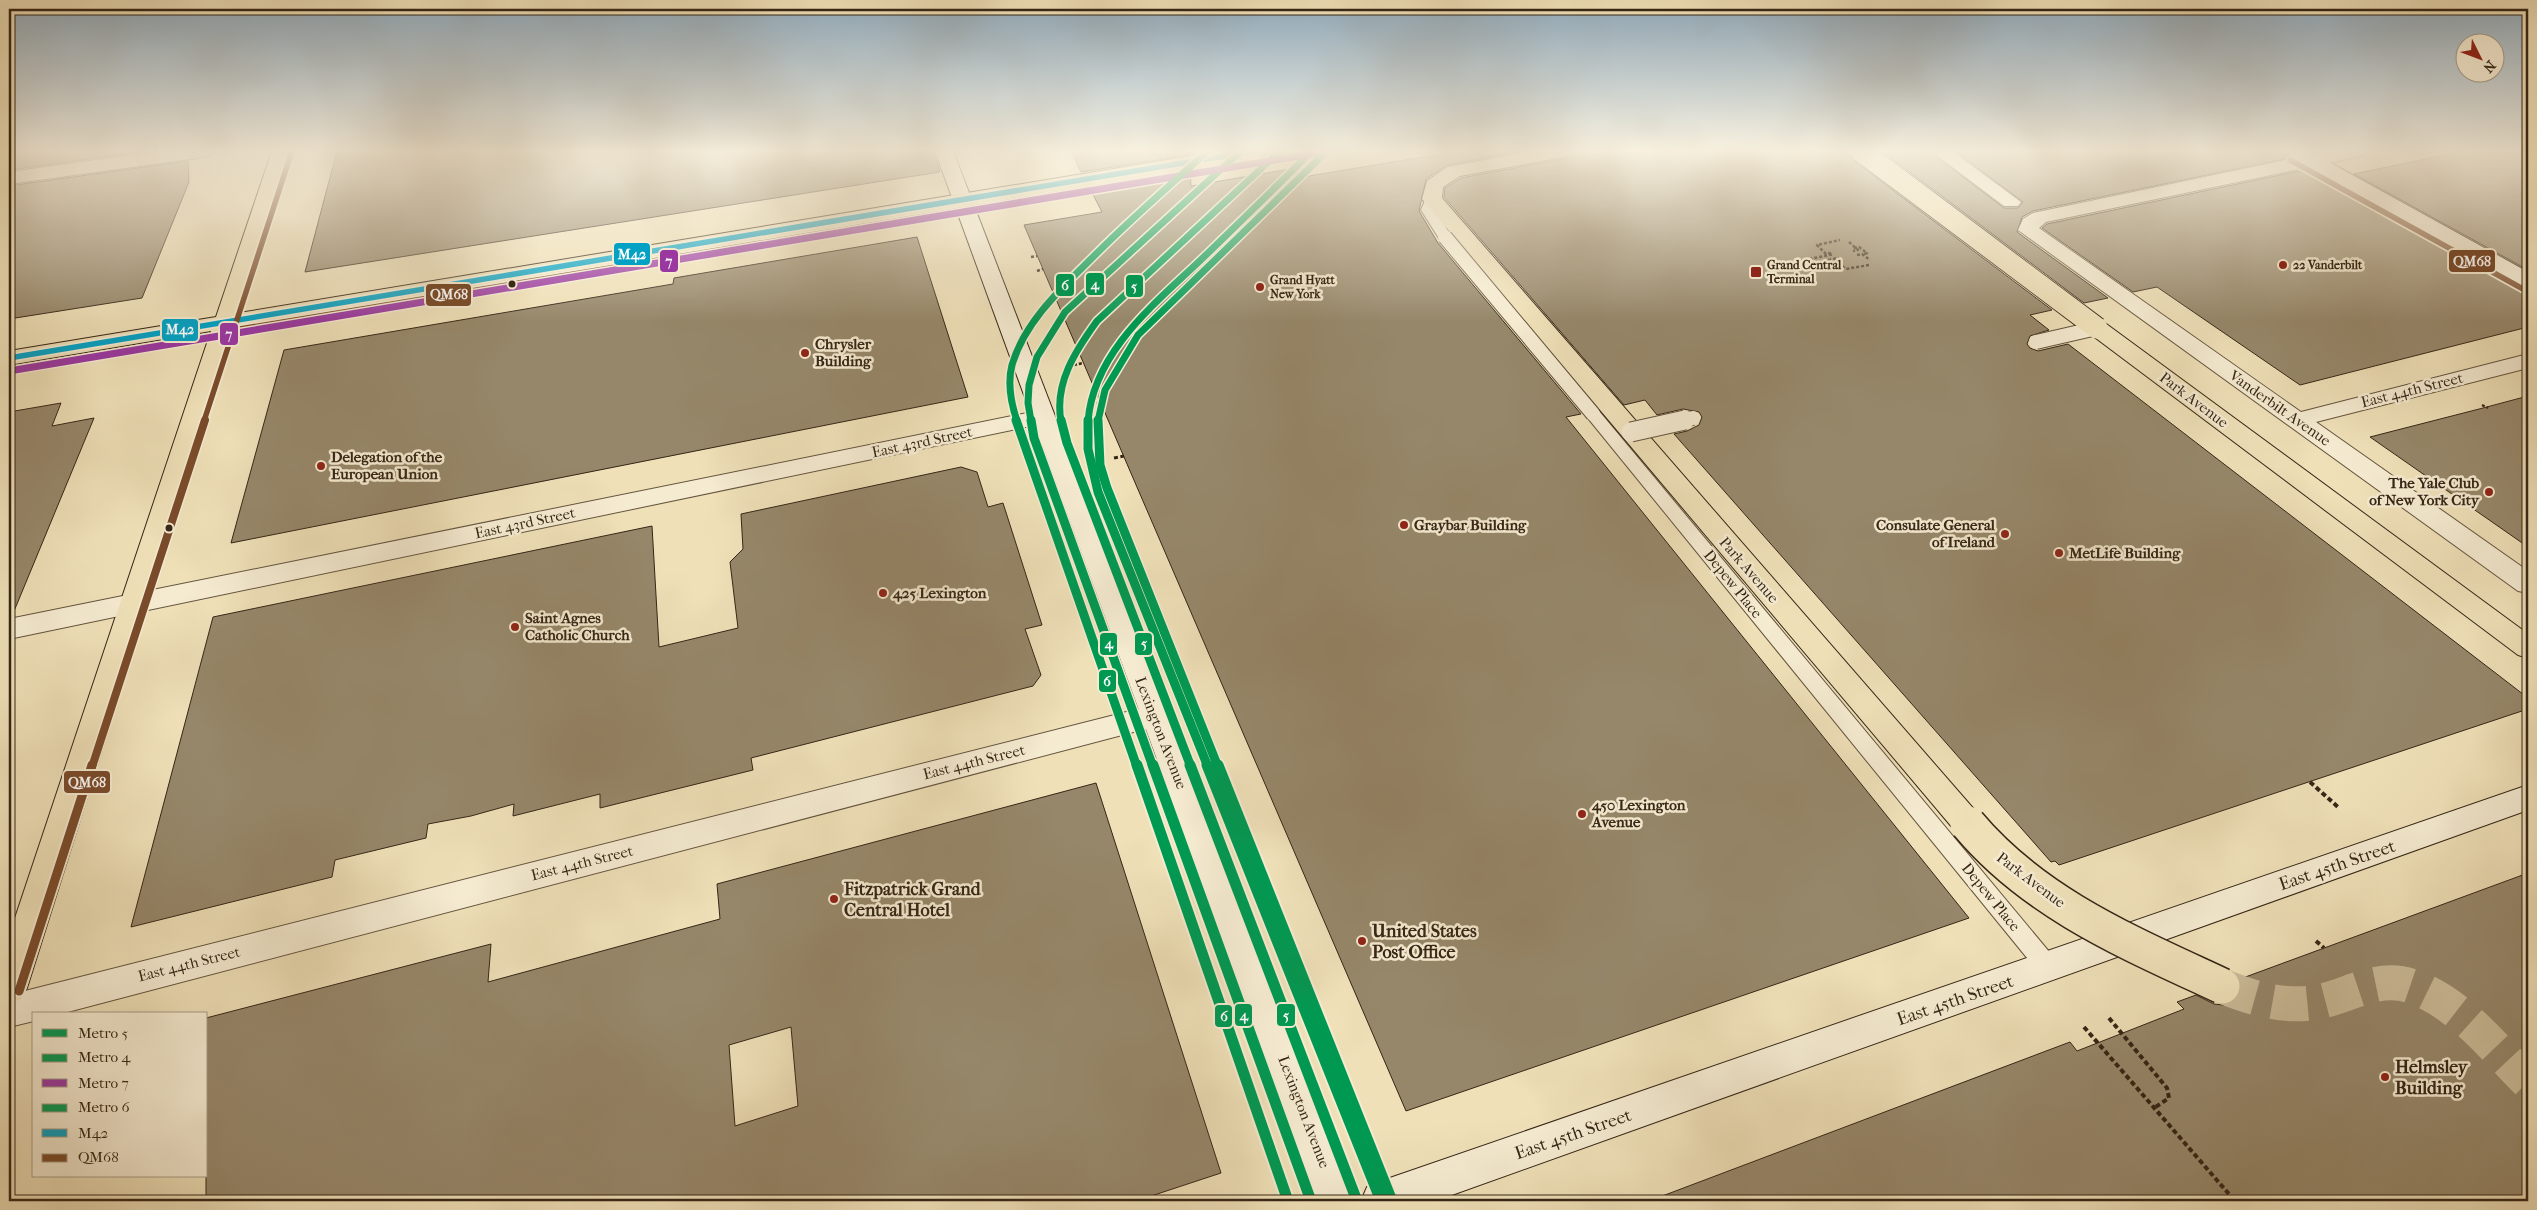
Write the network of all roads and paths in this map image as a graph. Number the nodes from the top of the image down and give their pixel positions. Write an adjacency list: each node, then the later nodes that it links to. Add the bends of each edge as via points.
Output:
1 (263, 207): 26 (main road)
2 (917, 207): 26 (main road)
3 (965, 207): 37 (street, Lexington Avenue)
4 (1429, 207): 53 (lane, Depew Place, bridge, via 1445,237)
5 (1439, 207): 40 (main road, Park Avenue)
6 (1936, 207): 27 (main road, Park Avenue, bridge)
7 (2086, 207): 39 (street, Vanderbilt Avenue, via 2040,217 2028,226 2031,234)
8 (2397, 207): 25 (street)
9 (1840, 240): 12 (path, via 1817,245)
10 (1849, 242): 11 (path, via 1858,250 1853,249 1859,247)
11 (1863, 250): 13 (path, via 1867,254); 18 (path, via 1858,253)
12 (1826, 254): 16 (path); 17 (path)
13 (1862, 255)
14 (1031, 256): 15 (path)
15 (1037, 256)
16 (1837, 256): 17 (path); 19 (path); 20 (path); 22 (path)
17 (1830, 257): 19 (path)
18 (1870, 260)
19 (1835, 261): 21 (path, via 1846,269)
20 (1780, 265)
21 (1869, 265)
22 (1784, 268)
23 (1043, 270): 24 (path)
24 (1037, 271)
25 (2528, 280)
26 (226, 321): 29 (main road); 44 (main road)
27 (2097, 328): 28 (lane, bridge); 46 (main road, Park Avenue)
28 (2036, 342)
29 (9, 358)
30 (2528, 360): 39 (street, East 44th Street)
31 (1083, 363): 32 (path)
32 (1074, 365)
33 (1101, 404): 34 (path)
34 (1092, 405)
35 (2482, 405): 36 (path)
36 (2488, 408)
37 (1042, 417): 44 (street, East 43rd Street); 47 (street, Lexington Avenue)
38 (1693, 418): 40 (lane, bridge)
39 (2296, 420): 43 (street, Vanderbilt Avenue)
40 (1630, 432): 54 (main road, Park Avenue, bridge, via 1999,859 2074,912)
41 (1124, 456): 42 (path)
42 (1114, 458)
43 (2528, 584)
44 (134, 604): 45 (street, East 43rd Street); 55 (main road)
45 (9, 629)
46 (2528, 648)
47 (1154, 716): 56 (street, East 44th Street); 60 (street, Lexington Avenue)
48 (2310, 782): 50 (path)
49 (2528, 797): 53 (street, East 45th Street)
50 (2338, 808)
51 (2316, 941): 52 (path)
52 (2324, 948)
53 (2048, 967): 61 (street, East 45th Street)
54 (2222, 986)
55 (9, 988)
56 (9, 1011)
57 (2108, 1018): 59 (path, via 2167,1088 2169,1098)
58 (2084, 1027): 59 (path)
59 (2154, 1108): 62 (path)
60 (1338, 1201)
61 (1381, 1201)
62 (2235, 1201)

